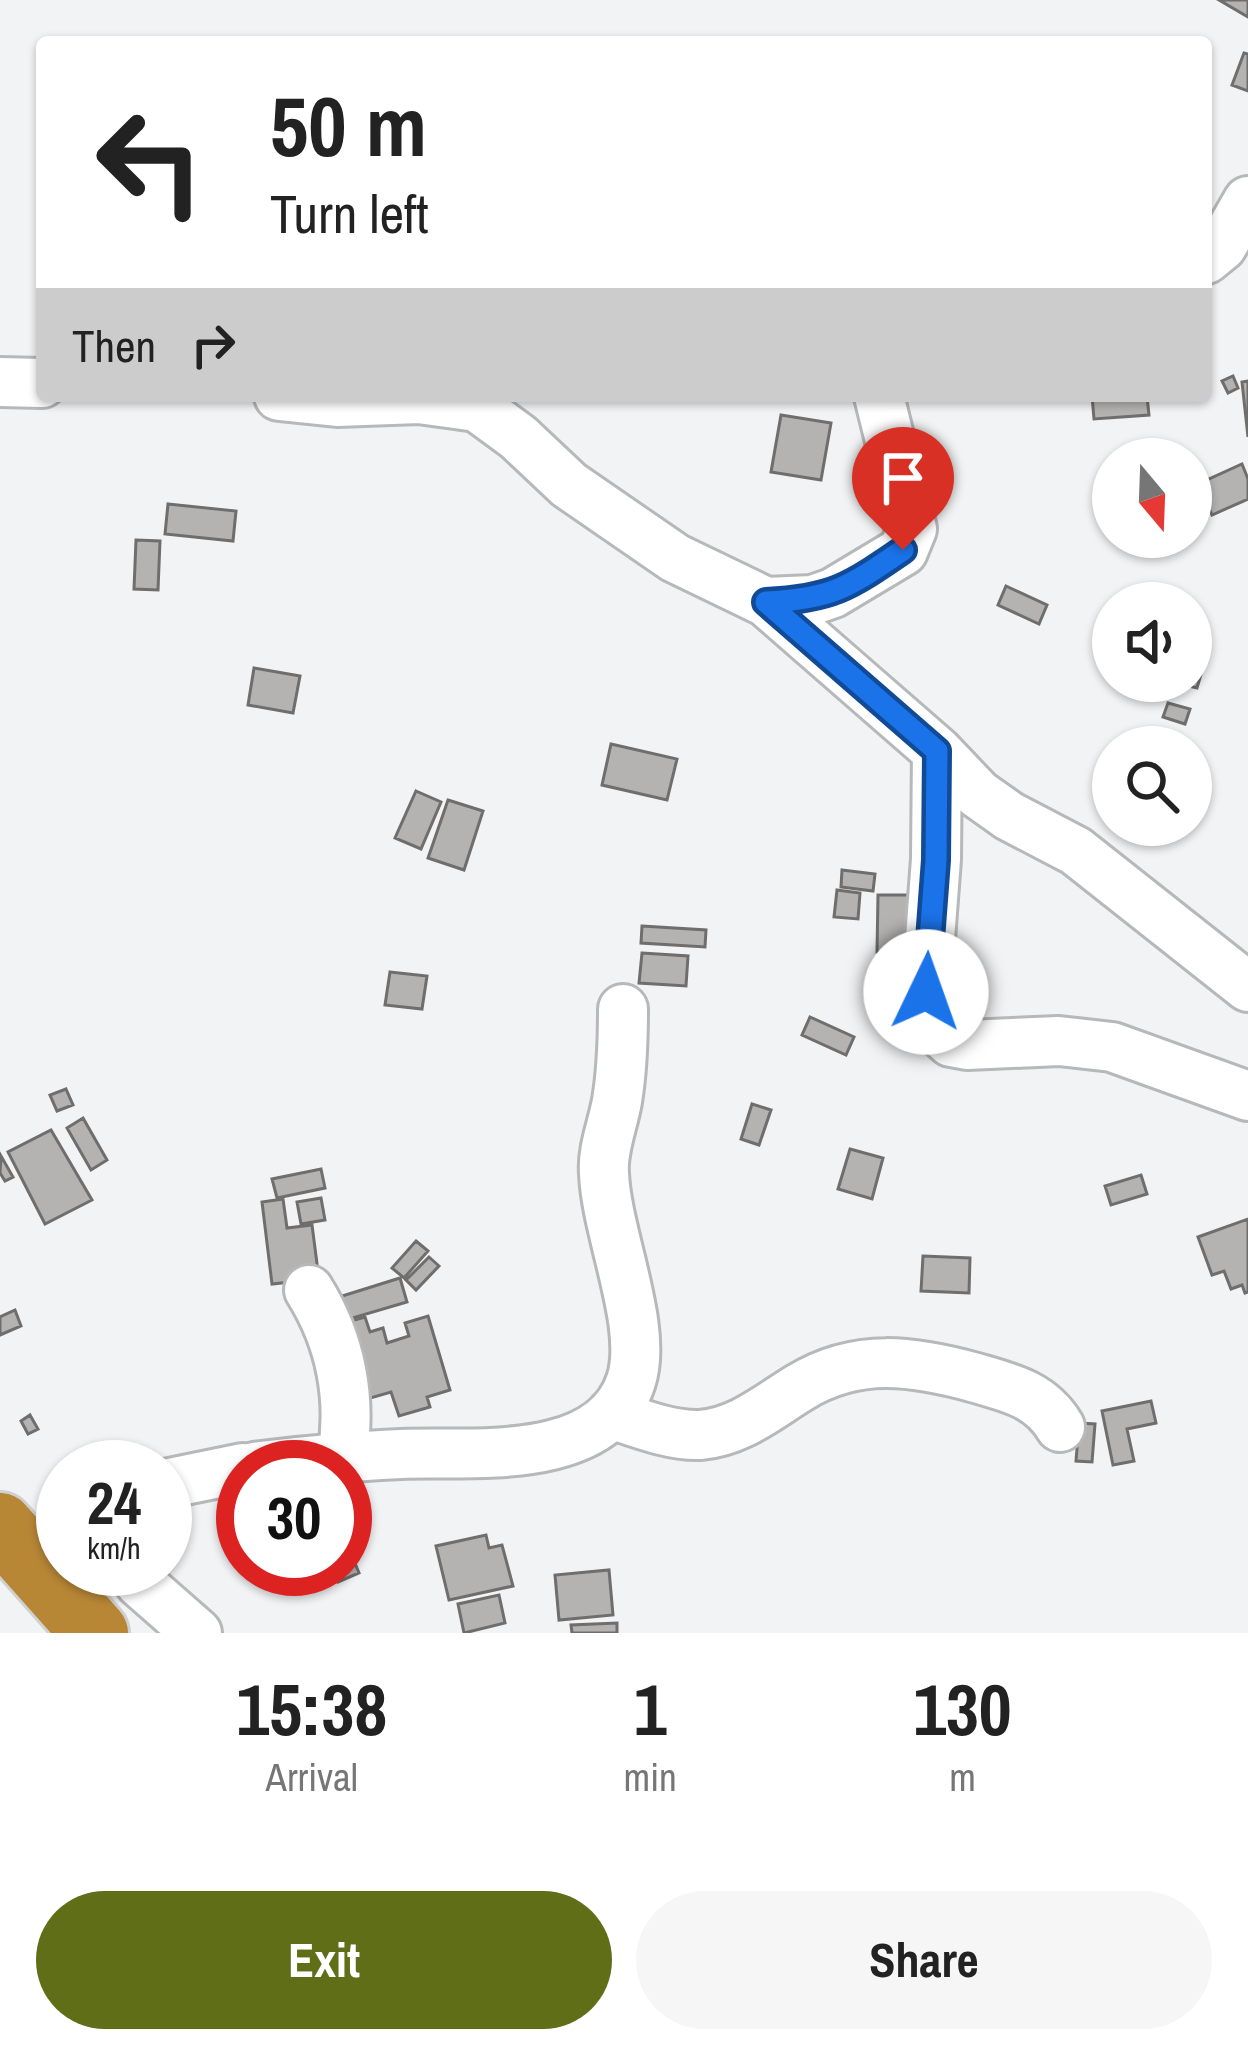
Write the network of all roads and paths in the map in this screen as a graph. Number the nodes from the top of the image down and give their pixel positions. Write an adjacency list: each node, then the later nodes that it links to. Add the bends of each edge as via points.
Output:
1 (1248, 201): 2 (street)
2 (1212, 254)
3 (0, 382): 4 (street)
4 (36, 383)
5 (441, 402): 7 (street, via 477,407 569,485 675,558)
6 (880, 402): 7 (street, via 912,529 903,550 833,592)
7 (766, 602): 8 (street)
8 (937, 751): 9 (street, via 978,794 1076,851); 11 (street, via 926,992 939,1031 967,1045 1112,1046)
9 (1248, 986)
10 (622, 1009): 13 (street, via 618,1098 603,1167 634,1334 631,1381)
11 (1248, 1096)
12 (309, 1290): 15 (street, via 345,1385)
13 (611, 1414): 14 (street, via 699,1435 757,1417 834,1371 878,1361 929,1365 1014,1388 1048,1407); 16 (street, via 575,1437 515,1452)
14 (1060, 1427)
15 (345, 1440)
16 (372, 1456)
17 (0, 1526): 19 (highway)
18 (155, 1596): 20 (street)
19 (95, 1633)
20 (196, 1633)

